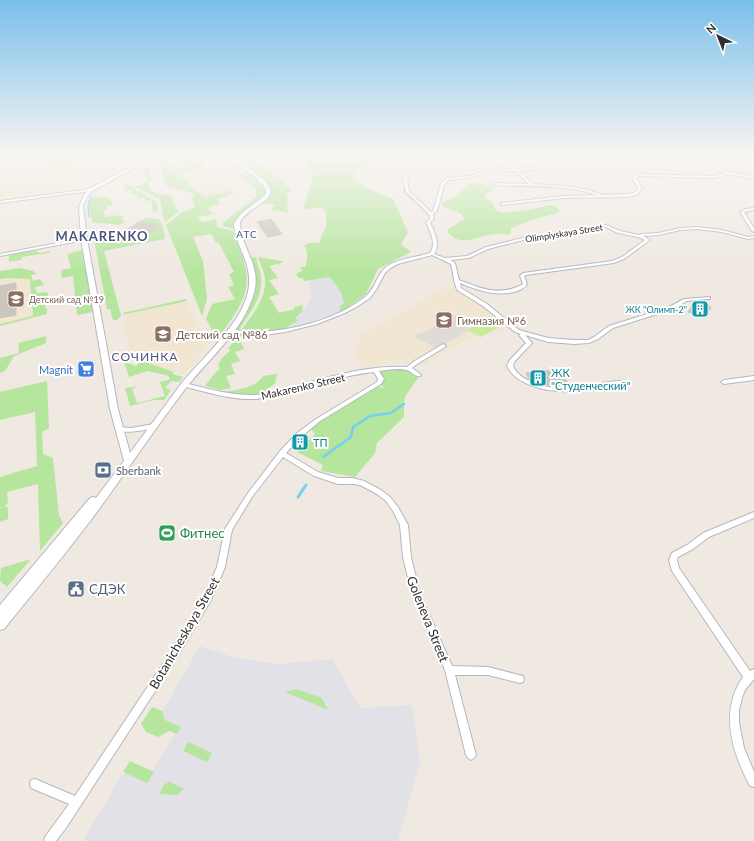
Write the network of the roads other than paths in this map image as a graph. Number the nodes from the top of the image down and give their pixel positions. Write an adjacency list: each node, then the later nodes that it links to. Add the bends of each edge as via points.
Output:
1 (66, 193): 9 (street)
2 (88, 193): 16 (street, via 81,207)
3 (268, 193): 22 (street, via 264,200 242,216 237,224 248,257 252,284 246,304)
4 (409, 193): 12 (street)
5 (441, 193): 12 (street)
6 (594, 193): 8 (street)
7 (636, 193): 8 (street)
8 (602, 196): 10 (street)
9 (0, 202)
10 (502, 204)
11 (754, 209): 13 (street, via 742,212)
12 (431, 214): 17 (street, via 432,219 428,222 436,242)
13 (754, 231)
14 (639, 236): 15 (street, Olimpiyskaya Street, via 696,228); 19 (street, Olimpiyskaya Street, via 626,235 606,226 592,227 531,237 487,248 464,258); 20 (street, via 647,241 618,260 597,266 524,274 524,286 514,290 491,292)
15 (754, 237)
16 (84, 239): 18 (street); 33 (street)
17 (432, 254): 19 (street, Olimpiyskaya Street); 22 (street, via 404,261 386,269 369,295 350,309 327,319 256,334)
18 (0, 255)
19 (443, 259): 20 (street, Olimpiyskaya Street, via 453,263)
20 (456, 280): 23 (street, Olimpiyskaya Street, via 459,289 485,305)
21 (708, 298): 23 (street, Olimpiyskaya Street, via 686,300 671,308 611,327 602,335 583,342 548,340)
22 (230, 330): 31 (street)
23 (517, 331): 29 (street, via 529,343 510,366 515,374 525,381 548,390 563,391)
24 (443, 346): 25 (street)
25 (409, 368): 26 (street, Makarenko Street); 27 (street)
26 (375, 369): 31 (street, Makarenko Street, via 258,397 218,393); 34 (street, Botanicheskaya Street, via 381,379 379,383 308,427)
27 (418, 375)
28 (754, 378): 30 (street)
29 (625, 382)
30 (724, 382)
31 (185, 385): 32 (street)
32 (154, 426): 33 (street, via 132,430); 35 (street)
33 (119, 429): 35 (street)
34 (282, 453): 39 (street, Goleneva Street, via 316,474 338,481 362,483 379,492 396,508 404,525 407,556 416,594); 45 (street, Botanicheskaya Street, via 250,495 229,529 221,567 208,597 169,662)
35 (127, 463): 37 (street); 38 (street, via 80,527)
36 (754, 515): 40 (street, via 706,535 675,555 673,560 675,569)
37 (0, 613)
38 (0, 625)
39 (449, 670): 41 (street, Goleneva Street, via 488,671); 42 (street, Goleneva Street)
40 (751, 675): 43 (street, via 738,695 735,714 738,744)
41 (520, 679)
42 (471, 755)
43 (754, 782)
44 (35, 784): 45 (street)
45 (77, 802): 46 (street, Botanicheskaya Street)
46 (49, 841)

